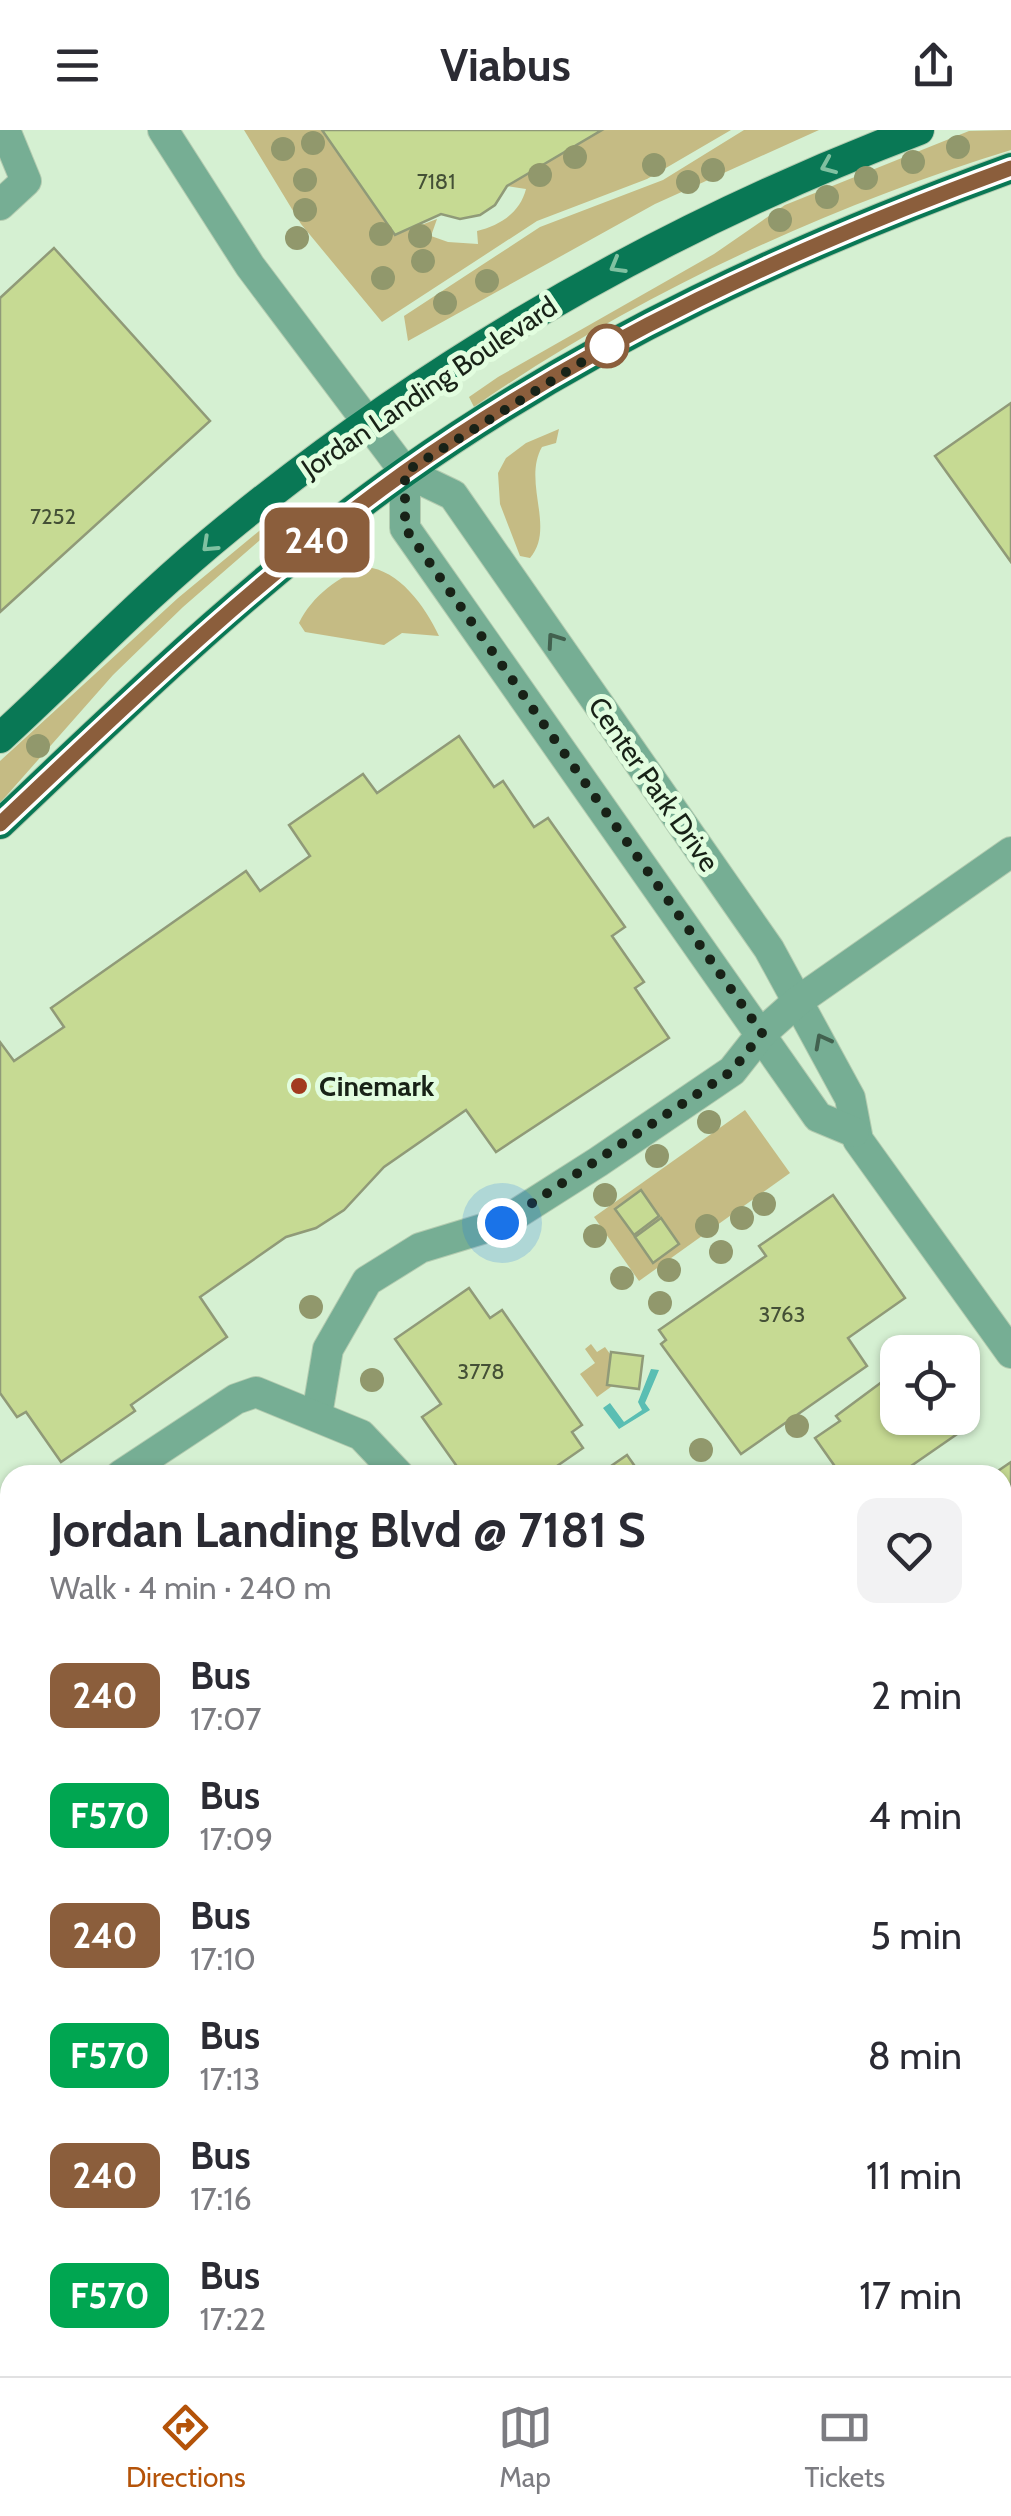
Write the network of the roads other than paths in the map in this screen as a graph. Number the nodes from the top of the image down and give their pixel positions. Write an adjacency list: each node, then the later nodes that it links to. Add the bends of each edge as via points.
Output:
1 (5, 130): 5 (street, via 26,181)
2 (163, 130): 6 (street, Center Park Drive, via 250,266)
3 (919, 130): 6 (main road, Jordan Landing Boulevard, one-way to 6, via 626,260)
4 (1011, 168): 7 (main road, Jordan Landing Boulevard, via 874,218 697,298 588,357)
5 (0, 205)
6 (369, 421): 7 (street, Center Park Drive); 8 (main road, Jordan Landing Boulevard, one-way to 8, via 226,529)
7 (405, 472): 9 (main road, Jordan Landing Boulevard, via 159,674); 11 (street, Center Park Drive, one-way to 7, via 453,495); 12 (street, Center Park Drive, via 405,528)
8 (0, 738)
9 (0, 824)
10 (1011, 852): 11 (street)
11 (798, 1000): 12 (street); 13 (street, Center Park Drive, one-way to 11, via 850,1098)
12 (762, 1033): 13 (street, Center Park Drive, via 818,1117); 15 (street, via 732,1071 502,1223 420,1248 366,1281 328,1349)
13 (854, 1132): 14 (street, Center Park Drive)
14 (1011, 1353)
15 (317, 1415): 16 (street, via 256,1392); 17 (street, via 361,1435)
16 (135, 1465)
17 (390, 1465)

